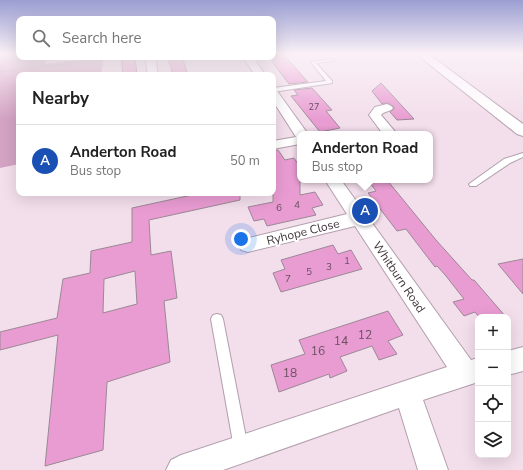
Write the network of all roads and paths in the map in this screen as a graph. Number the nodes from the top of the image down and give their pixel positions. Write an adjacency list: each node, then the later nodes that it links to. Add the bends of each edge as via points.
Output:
1 (324, 75): 3 (lane, via 330,82)
2 (449, 75): 8 (street)
3 (276, 90)
4 (276, 97): 6 (street)
5 (387, 108): 7 (street, via 379,110 376,118)
6 (299, 131)
7 (387, 131)
8 (523, 131)
9 (297, 141): 10 (street)
10 (276, 144)
11 (523, 155): 13 (lane, via 507,161)
12 (335, 183): 14 (street, Whitburn Road)
13 (472, 184)
14 (359, 218): 15 (street, Ryhope Close); 19 (street, Whitburn Road)
15 (248, 245)
16 (217, 319): 21 (lane)
17 (523, 359): 18 (street)
18 (511, 362)
19 (471, 372): 20 (street)
20 (407, 392): 21 (street); 23 (street)
21 (241, 449): 22 (street)
22 (181, 470)
23 (433, 470)

